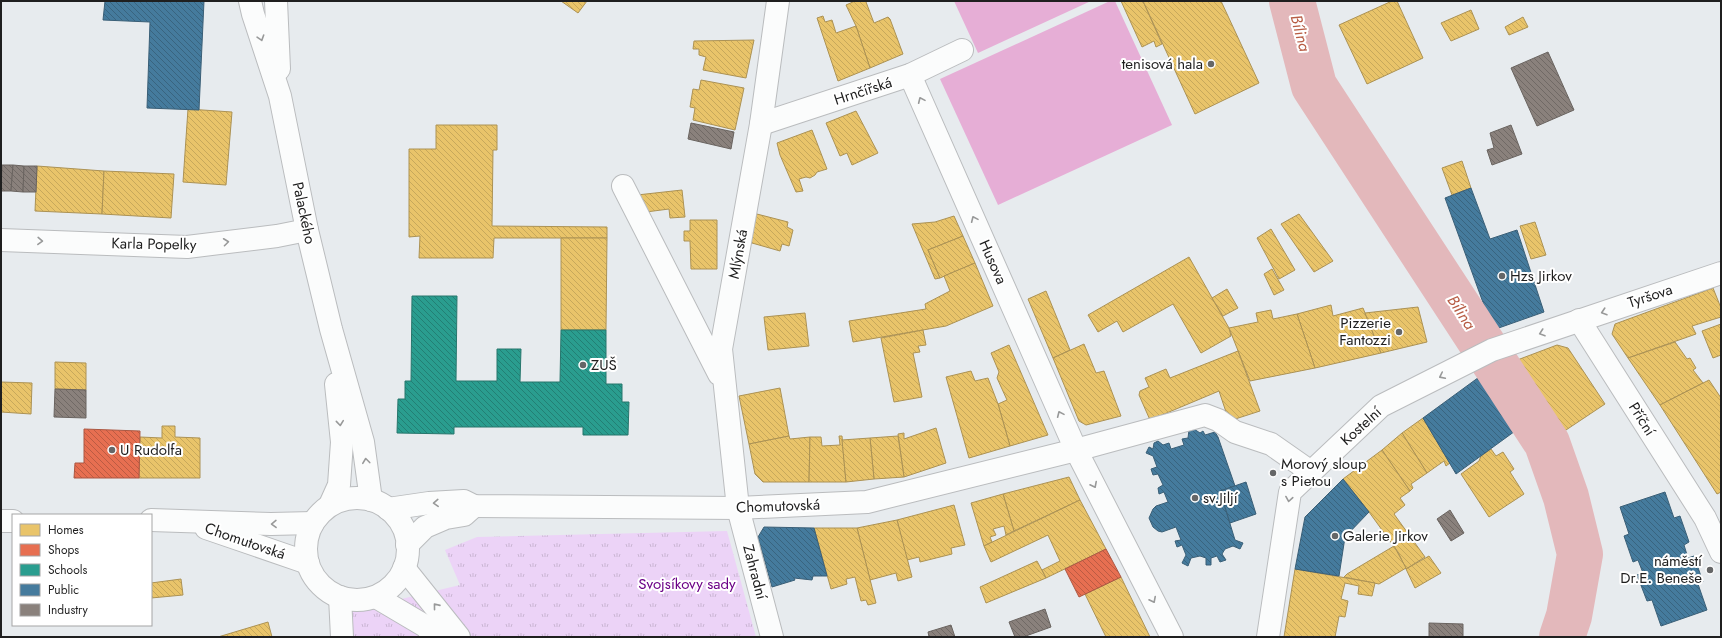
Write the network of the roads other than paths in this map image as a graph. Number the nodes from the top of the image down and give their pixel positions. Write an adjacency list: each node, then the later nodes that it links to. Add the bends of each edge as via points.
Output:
1 (250, 1): 6 (street, Palackého, one-way to 6)
2 (276, 1): 6 (street, Palackého)
3 (778, 1): 7 (street, Mlýnská)
4 (962, 50): 5 (street, Hrnčířská)
5 (910, 75): 7 (street, Hrnčířská); 15 (street, Husova, one-way to 5)
6 (280, 96): 9 (street, Palackého)
7 (761, 124): 14 (street, Mlýnská, via 721,349)
8 (623, 186): 14 (street)
9 (307, 230): 10 (street, Karla Popelky, one-way to 9, via 187,247); 13 (street, Palackého)
10 (1, 240)
11 (1721, 273): 12 (street, Tyršova, one-way to 12)
12 (1579, 320): 16 (street, Kostelní, one-way to 16, via 1484,354 1381,406); 21 (street, Příční)
13 (331, 329): 17 (street, Palackého, one-way to 13); 18 (street, Palackého, one-way to 18, via 342,442 339,485)
14 (723, 382): 20 (street, Mlýnská)
15 (1076, 450): 16 (street, Chomutovská, via 1205,415 1218,420 1235,432 1271,444); 20 (street, Chomutovská, via 867,502); 37 (street, one-way to 37)
16 (1311, 472): 38 (street, Kostelní, one-way to 38, via 1290,492)
17 (379, 504): 18 (street, Chomutovská, via 350,498); 19 (street, Chomutovská, one-way to 17, via 464,501); 27 (street, Chomutovská, via 397,518 404,531)
18 (330, 506): 26 (street, Chomutovská, via 320,513)
19 (474, 506): 20 (street, Chomutovská); 27 (street, via 464,515 431,524)
20 (738, 508): 36 (street, Zahradní)
21 (1713, 515): 28 (street, Příční)
22 (152, 520): 23 (street, Chomutovská)
23 (183, 520): 26 (street, Chomutovská, one-way to 23); 29 (street, Chomutovská)
24 (1, 521): 25 (street)
25 (12, 521)
26 (313, 523): 29 (street, Chomutovská, via 306,549)
27 (407, 545): 30 (street, Chomutovská)
28 (1721, 552)
29 (308, 563): 32 (street, Chomutovská, via 314,578 326,590)
30 (404, 568): 31 (street, Chomutovská, via 397,580); 35 (street, one-way to 30)
31 (376, 597): 32 (street, Chomutovská, via 357,600); 34 (street, via 424,626)
32 (340, 598): 33 (street)
33 (342, 637)
34 (436, 637)
35 (459, 637)
36 (772, 637)
37 (1172, 637)
38 (1268, 637)

